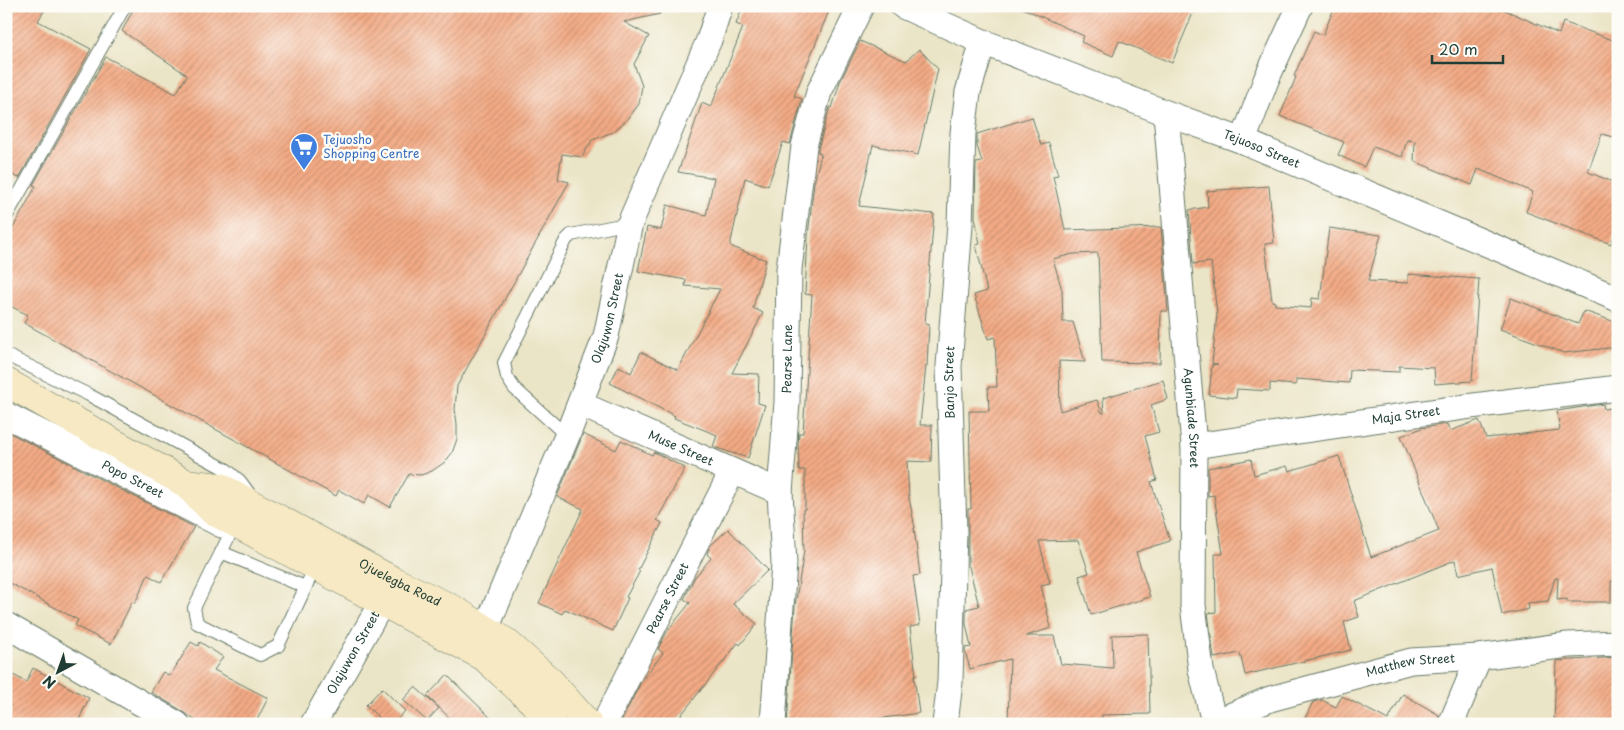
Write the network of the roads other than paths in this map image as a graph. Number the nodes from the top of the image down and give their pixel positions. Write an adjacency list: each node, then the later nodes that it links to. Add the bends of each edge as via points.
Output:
1 (125, 6): 9 (lane)
2 (720, 6): 10 (street, Olajuwon Street, via 709,40)
3 (861, 6): 20 (street, Pearse Lane, via 819,92 804,146 789,269 787,402)
4 (903, 6): 6 (street, Tejuoso Street)
5 (1300, 6): 8 (street, via 1266,80)
6 (983, 42): 7 (street, Tejuoso Street); 37 (street, Banjo Street, via 968,92 963,133 950,366 954,532 950,682)
7 (1166, 113): 8 (street, Tejuoso Street); 18 (street, Agunbiade Street)
8 (1243, 141): 11 (street, Tejuoso Street)
9 (6, 217)
10 (630, 223): 15 (street, Olajuwon Street, via 606,336); 17 (lane, via 571,235 566,240 504,363 514,388)
11 (1618, 299)
12 (6, 355): 21 (lane, via 89,395 227,470 240,481)
13 (6, 382): 21 (main road, Ojuelegba Road, via 185,483 213,511)
14 (1618, 388): 18 (street, Maja Street)
15 (580, 404): 17 (street, Olajuwon Street); 19 (street, Muse Street)
16 (6, 414): 22 (street, Popo Street)
17 (567, 436): 26 (street, Olajuwon Street)
18 (1194, 446): 30 (street, Agunbiade Street, via 1193,606)
19 (732, 472): 20 (street, Muse Street); 35 (street, Pearse Street)
20 (780, 492): 36 (street, Pearse Lane, via 784,562)
21 (263, 525): 22 (street, Popo Street); 23 (main road, Ojuelegba Road); 24 (main road, Ojuelegba Road)
22 (227, 541): 23 (lane); 23 (lane, via 194,608 197,623 260,656 278,646)
23 (310, 577): 24 (main road, Ojuelegba Road)
24 (389, 592): 26 (main road, Ojuelegba Road, via 453,609); 32 (street, Olajuwon Street); 33 (main road, Ojuelegba Road, via 484,657)
25 (6, 625): 31 (street)
26 (486, 629): 34 (main road, Ojuelegba Road, via 506,642 550,681)
27 (1618, 643): 28 (street, Matthew Street, via 1568,645)
28 (1479, 657): 29 (street, Matthew Street, via 1411,661); 39 (street)
29 (1270, 699): 30 (street, Matthew Street); 38 (street)
30 (1212, 723)
31 (177, 724)
32 (313, 724)
33 (552, 724)
34 (588, 724)
35 (604, 724)
36 (773, 724)
37 (945, 724)
38 (1253, 724)
39 (1451, 724)

